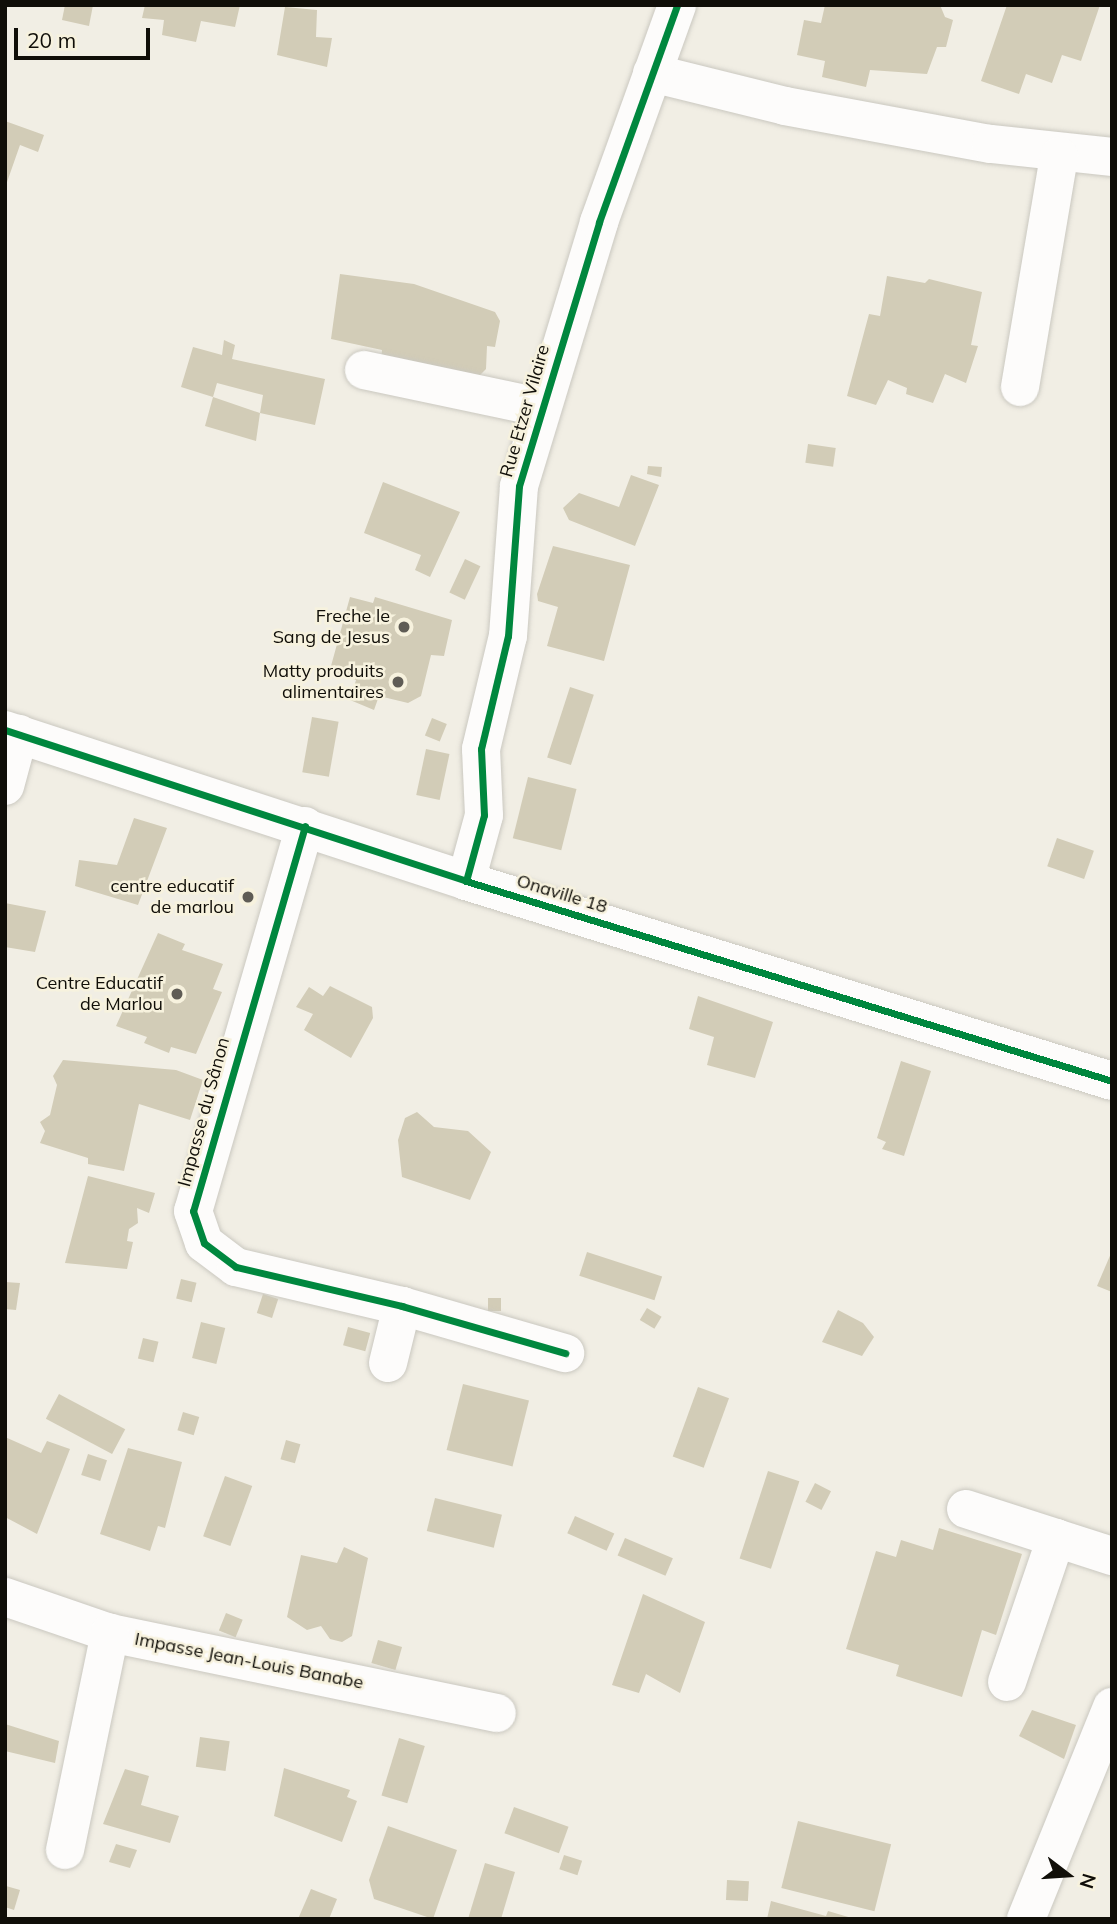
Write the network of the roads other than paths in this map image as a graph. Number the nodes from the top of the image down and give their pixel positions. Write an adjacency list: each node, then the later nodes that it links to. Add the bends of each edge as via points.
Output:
1 (677, 5): 2 (street, Rue Etzer Vilaire)
2 (652, 73): 3 (street, via 785,106); 7 (street, Rue Etzer Vilaire)
3 (1059, 156): 4 (street); 6 (street)
4 (1112, 157)
5 (364, 370): 7 (street)
6 (1020, 387)
7 (540, 407): 11 (street, Rue Etzer Vilaire, via 519,486 509,636 481,749 484,816)
8 (12, 732): 9 (street); 10 (street, Onaville 18)
9 (5, 786)
10 (305, 826): 11 (street, Onaville 18); 13 (street, Impasse du Sânon, via 193,1211 204,1242 236,1267)
11 (466, 881): 12 (street, Onaville 18)
12 (1112, 1081)
13 (402, 1306): 14 (street, Impasse du Sânon); 15 (street)
14 (565, 1353)
15 (388, 1363)
16 (967, 1509): 17 (street)
17 (1056, 1538): 18 (street); 21 (street)
18 (1112, 1556)
19 (5, 1598): 20 (street, Impasse Jean-Louis Banabe)
20 (110, 1633): 23 (street, Impasse Jean-Louis Banabe); 24 (street)
21 (1007, 1682)
22 (1112, 1707): 25 (street)
23 (497, 1713)
24 (65, 1850)
25 (1026, 1919)

